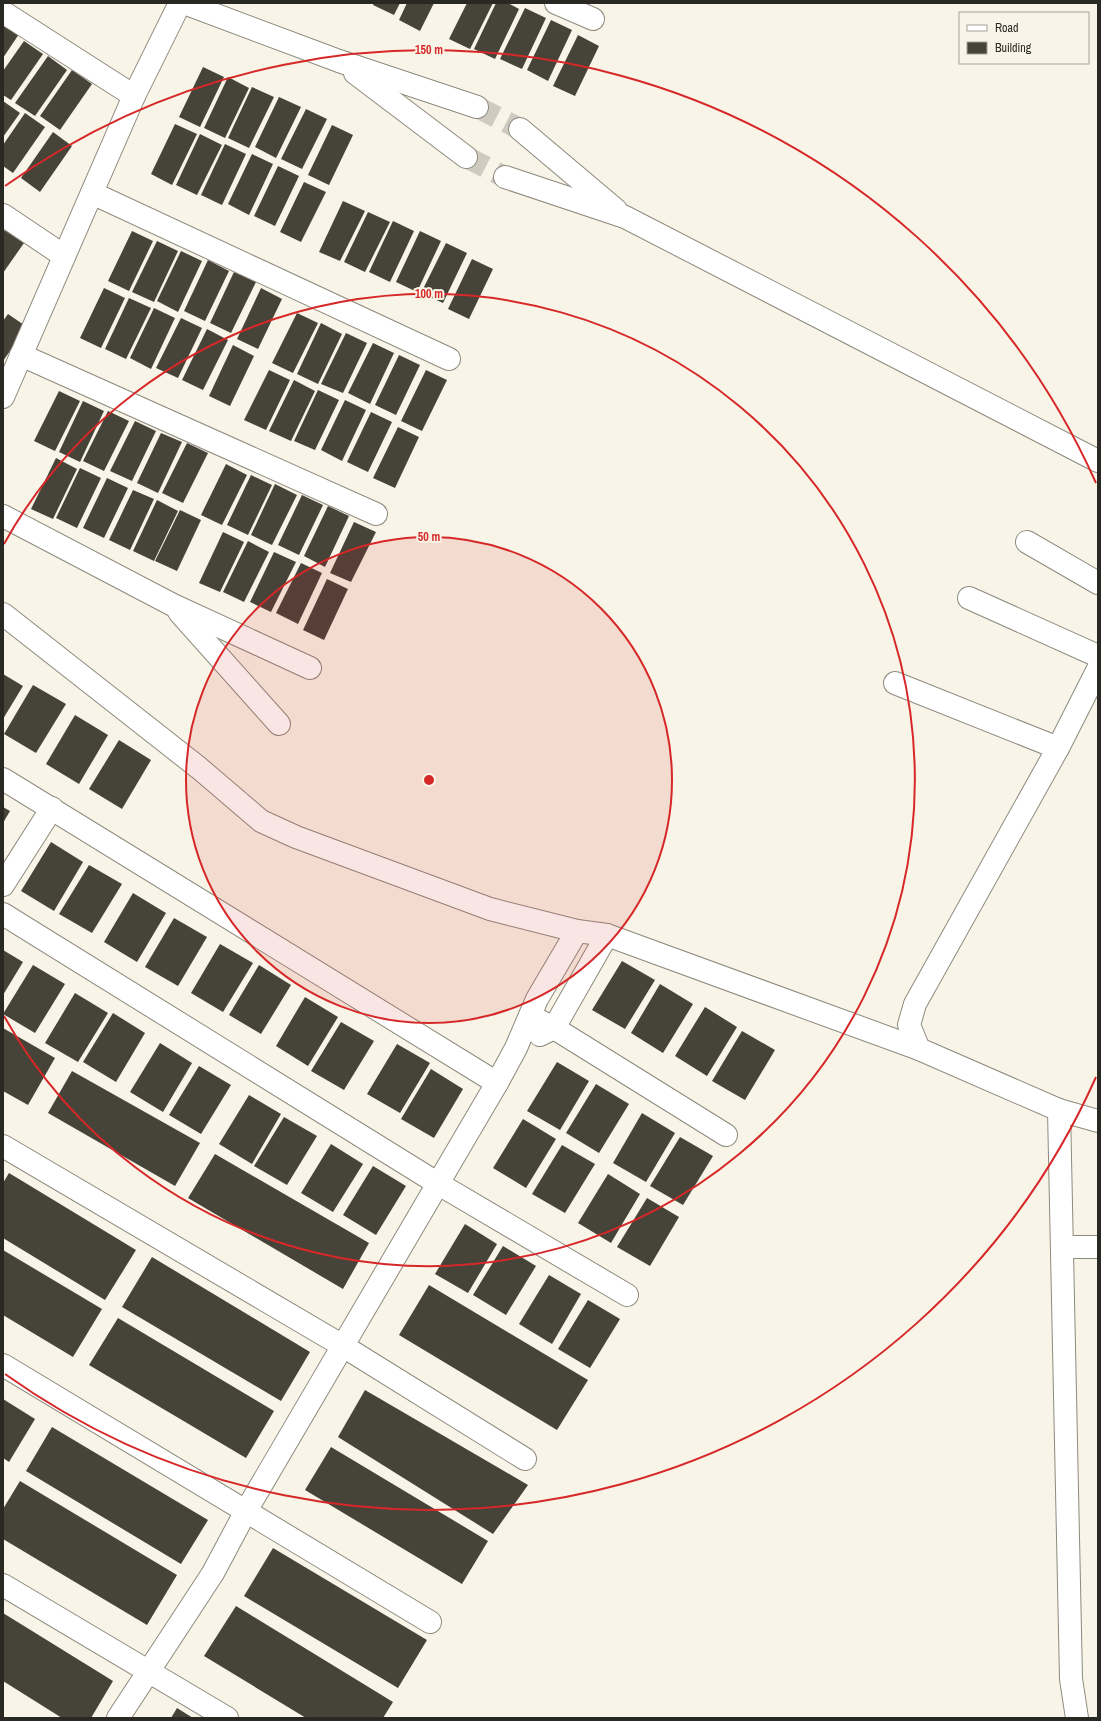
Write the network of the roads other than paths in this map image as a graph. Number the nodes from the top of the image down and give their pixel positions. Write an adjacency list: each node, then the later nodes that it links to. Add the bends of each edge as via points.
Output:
1 (180, 3): 7 (street)
2 (184, 3): 6 (street)
3 (556, 3): 5 (street)
4 (3, 12): 7 (street)
5 (593, 19)
6 (339, 61): 8 (street); 10 (street)
7 (134, 96): 12 (street)
8 (477, 107)
9 (520, 129): 14 (street)
10 (466, 157)
11 (505, 177): 14 (street)
12 (92, 193): 15 (street); 17 (street)
13 (3, 215): 15 (street)
14 (625, 217): 19 (street)
15 (64, 256): 16 (street)
16 (21, 355): 18 (street); 20 (street)
17 (449, 359)
18 (3, 397)
19 (1098, 461)
20 (376, 514)
21 (3, 516): 25 (street)
22 (1027, 542): 23 (street)
23 (1098, 583)
24 (969, 598): 27 (street)
25 (173, 605): 28 (street); 31 (street)
26 (3, 614): 37 (street, via 261,821 296,837 490,909)
27 (1098, 656)
28 (310, 668)
29 (1098, 669): 32 (street)
30 (895, 683): 32 (street)
31 (279, 724)
32 (1058, 748): 42 (street, via 915,1004 909,1025)
33 (3, 779): 34 (street)
34 (52, 808): 35 (street); 43 (street)
35 (3, 885)
36 (3, 914): 48 (street)
37 (577, 931): 38 (street); 39 (street, via 537,999)
38 (607, 935): 40 (street); 42 (street)
39 (530, 1016): 40 (street); 41 (street)
40 (554, 1028): 41 (street); 46 (street)
41 (516, 1048): 43 (street)
42 (919, 1049): 44 (street)
43 (497, 1083): 48 (street)
44 (1060, 1110): 45 (street); 49 (street)
45 (1098, 1121)
46 (726, 1135)
47 (3, 1146): 52 (street)
48 (437, 1183): 51 (street); 52 (street)
49 (1062, 1248): 50 (street); 61 (street, via 1070,1679)
50 (1098, 1248)
51 (627, 1295)
52 (343, 1346): 54 (street); 55 (street)
53 (3, 1365): 55 (street)
54 (525, 1459)
55 (246, 1511): 57 (street); 58 (street, via 213,1572)
56 (3, 1585): 58 (street)
57 (430, 1622)
58 (149, 1671): 59 (street); 60 (street)
59 (118, 1718)
60 (227, 1718)
61 (1077, 1718)

